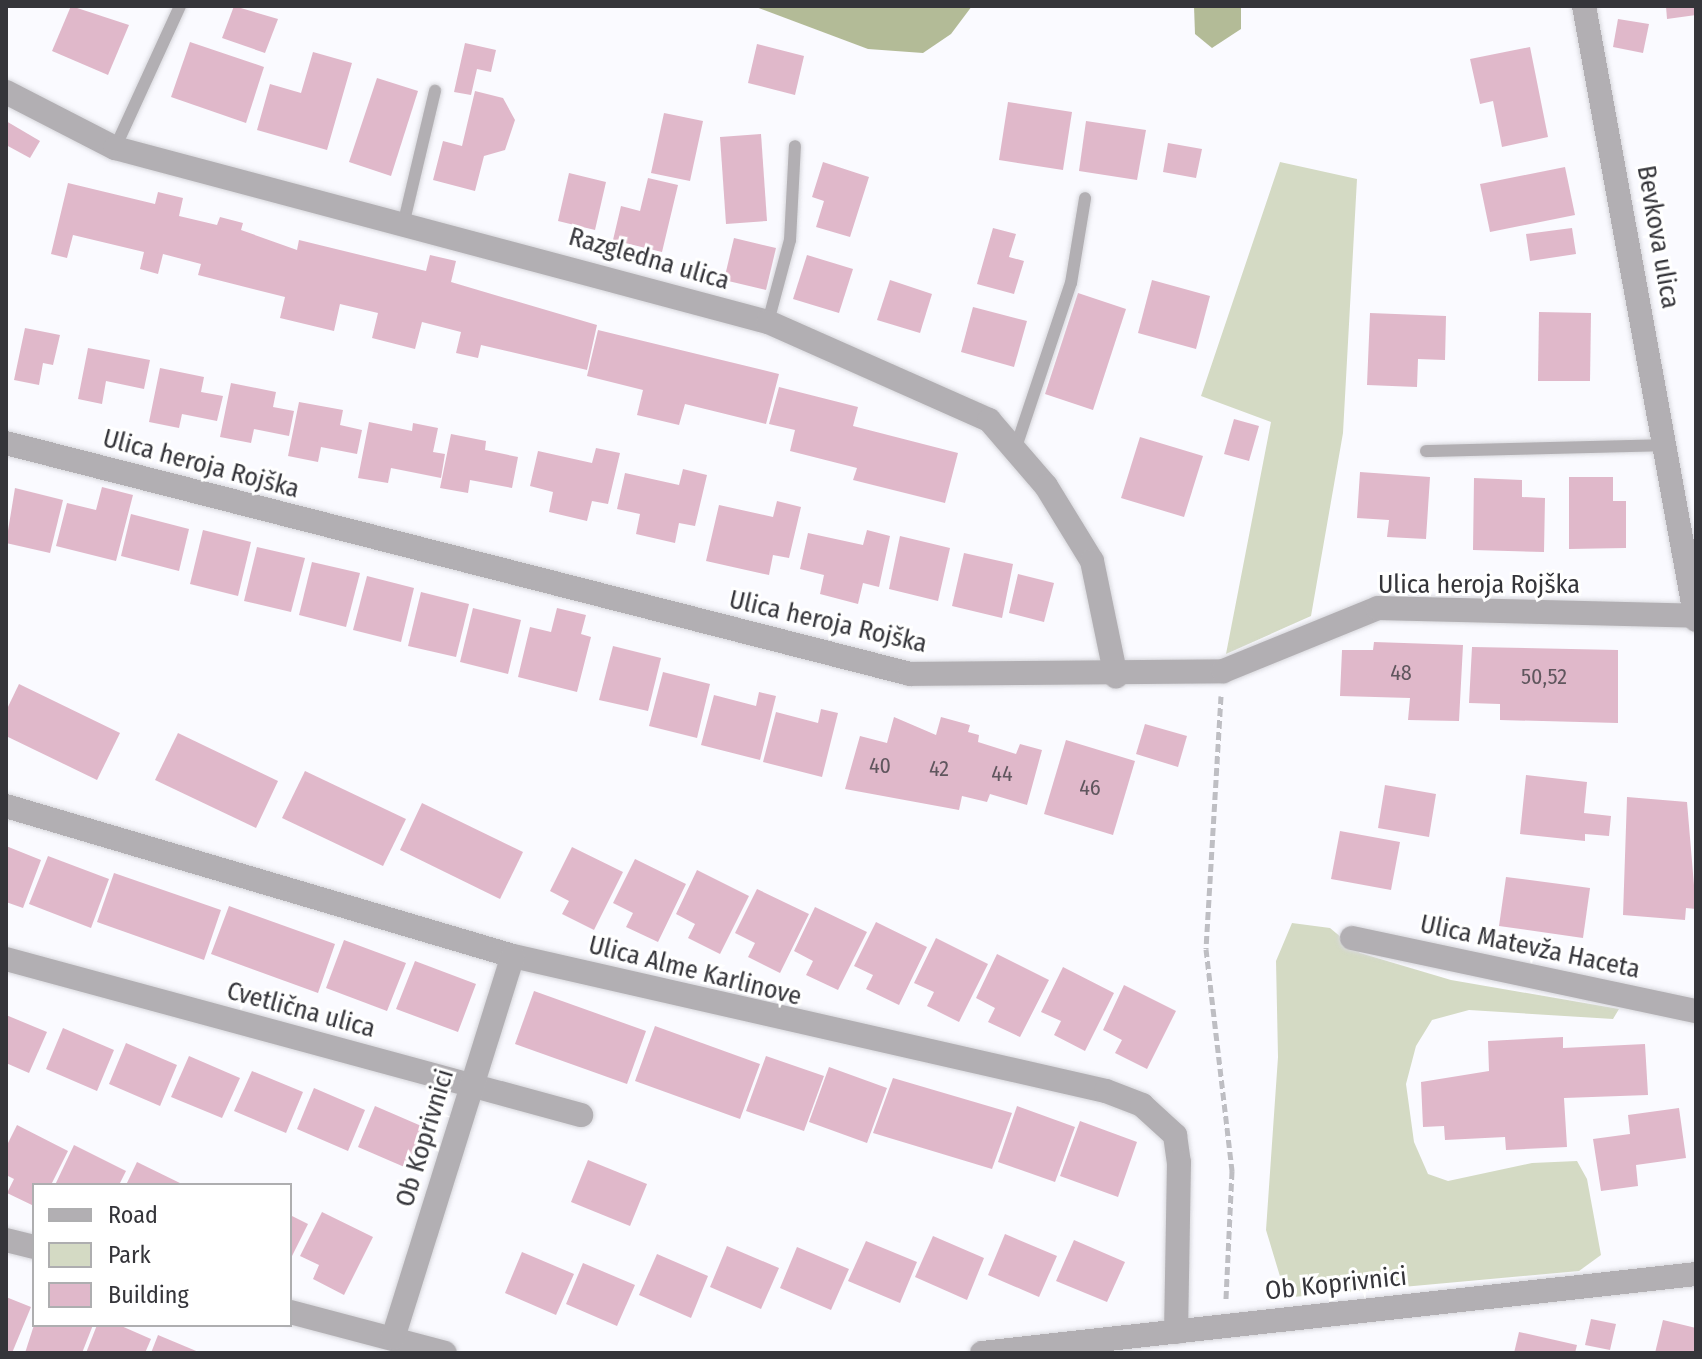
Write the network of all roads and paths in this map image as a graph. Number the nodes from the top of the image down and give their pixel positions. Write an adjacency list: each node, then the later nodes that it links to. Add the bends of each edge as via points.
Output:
1 (180, 6): 6 (lane)
2 (1584, 6): 11 (street, Bevkova ulica)
3 (435, 91): 8 (lane)
4 (6, 92): 6 (street, Razgledna ulica)
5 (795, 146): 9 (lane, via 790,240)
6 (115, 148): 8 (street, Razgledna ulica)
7 (1085, 198): 12 (lane, via 1071,283)
8 (404, 221): 9 (street, Razgledna ulica)
9 (768, 322): 12 (street, Razgledna ulica, via 989,420)
10 (6, 443): 16 (street, Ulica heroja Rojška, via 910,674)
11 (1665, 445): 13 (lane); 14 (street, Bevkova ulica)
12 (1015, 450): 16 (street, Razgledna ulica, via 1046,486 1092,561)
13 (1426, 451)
14 (1696, 617): 15 (street, Ulica heroja Rojška, via 1378,608)
15 (1223, 671): 16 (street, Ulica heroja Rojška); 28 (path, via 1206,949 1232,1171)
16 (1116, 677)
17 (6, 806): 19 (street, Ulica Alme Karlinove)
18 (1352, 938): 21 (street, Ulica Matevža Haceta)
19 (513, 956): 22 (street, Ob Koprivnici); 29 (street, Ulica Alme Karlinove, via 1106,1091 1142,1105 1175,1135)
20 (6, 959): 22 (street, Cvetlična ulica)
21 (1696, 1011)
22 (470, 1085): 23 (street, Cvetlična ulica); 30 (street, Ob Koprivnici)
23 (581, 1115)
24 (6, 1240): 25 (street)
25 (32, 1246)
26 (1696, 1274): 28 (street, Ob Koprivnici)
27 (292, 1313): 30 (street)
28 (1225, 1324): 29 (street, Ob Koprivnici)
29 (1176, 1332): 32 (street, Ob Koprivnici)
30 (393, 1338): 31 (street)
31 (445, 1353)
32 (982, 1353)

